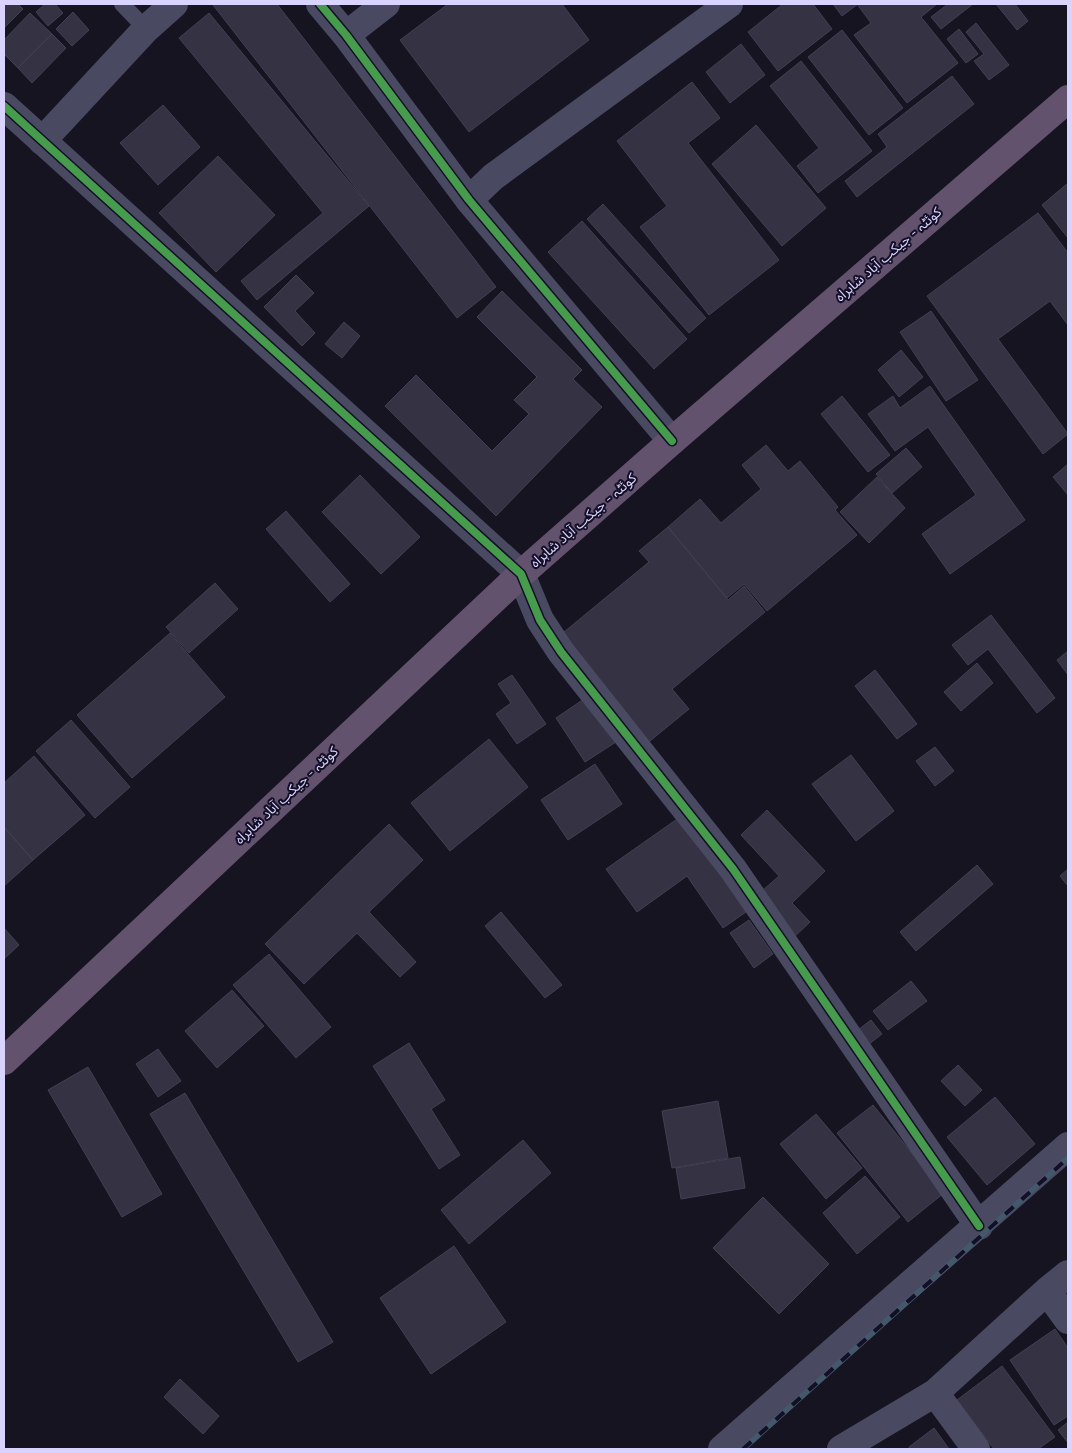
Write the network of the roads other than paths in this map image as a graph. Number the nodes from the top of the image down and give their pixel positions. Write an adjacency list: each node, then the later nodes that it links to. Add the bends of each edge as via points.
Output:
1 (122, 4): 6 (lane)
2 (174, 4): 6 (street)
3 (320, 4): 7 (street)
4 (386, 4): 7 (street)
5 (729, 4): 11 (street, via 494,178)
6 (146, 29): 10 (street)
7 (346, 35): 11 (street)
8 (1068, 99): 12 (highway, کوئٹہ - جیکب آباد شاہراہ)
9 (4, 106): 10 (street)
10 (42, 141): 13 (street)
11 (469, 200): 12 (street)
12 (672, 441): 13 (highway, کوئٹہ - جیکب آباد شاہراہ)
13 (521, 574): 14 (highway, کوئٹہ - جیکب آباد شاہراہ); 16 (street, via 540,620 561,652 733,869)
14 (4, 1061)
15 (1068, 1146): 16 (street)
16 (979, 1226): 21 (street)
17 (1068, 1274): 18 (street)
18 (1047, 1291): 19 (street); 20 (street)
19 (1068, 1320)
20 (935, 1393): 22 (street); 23 (street)
21 (722, 1449)
22 (841, 1449)
23 (976, 1449)

